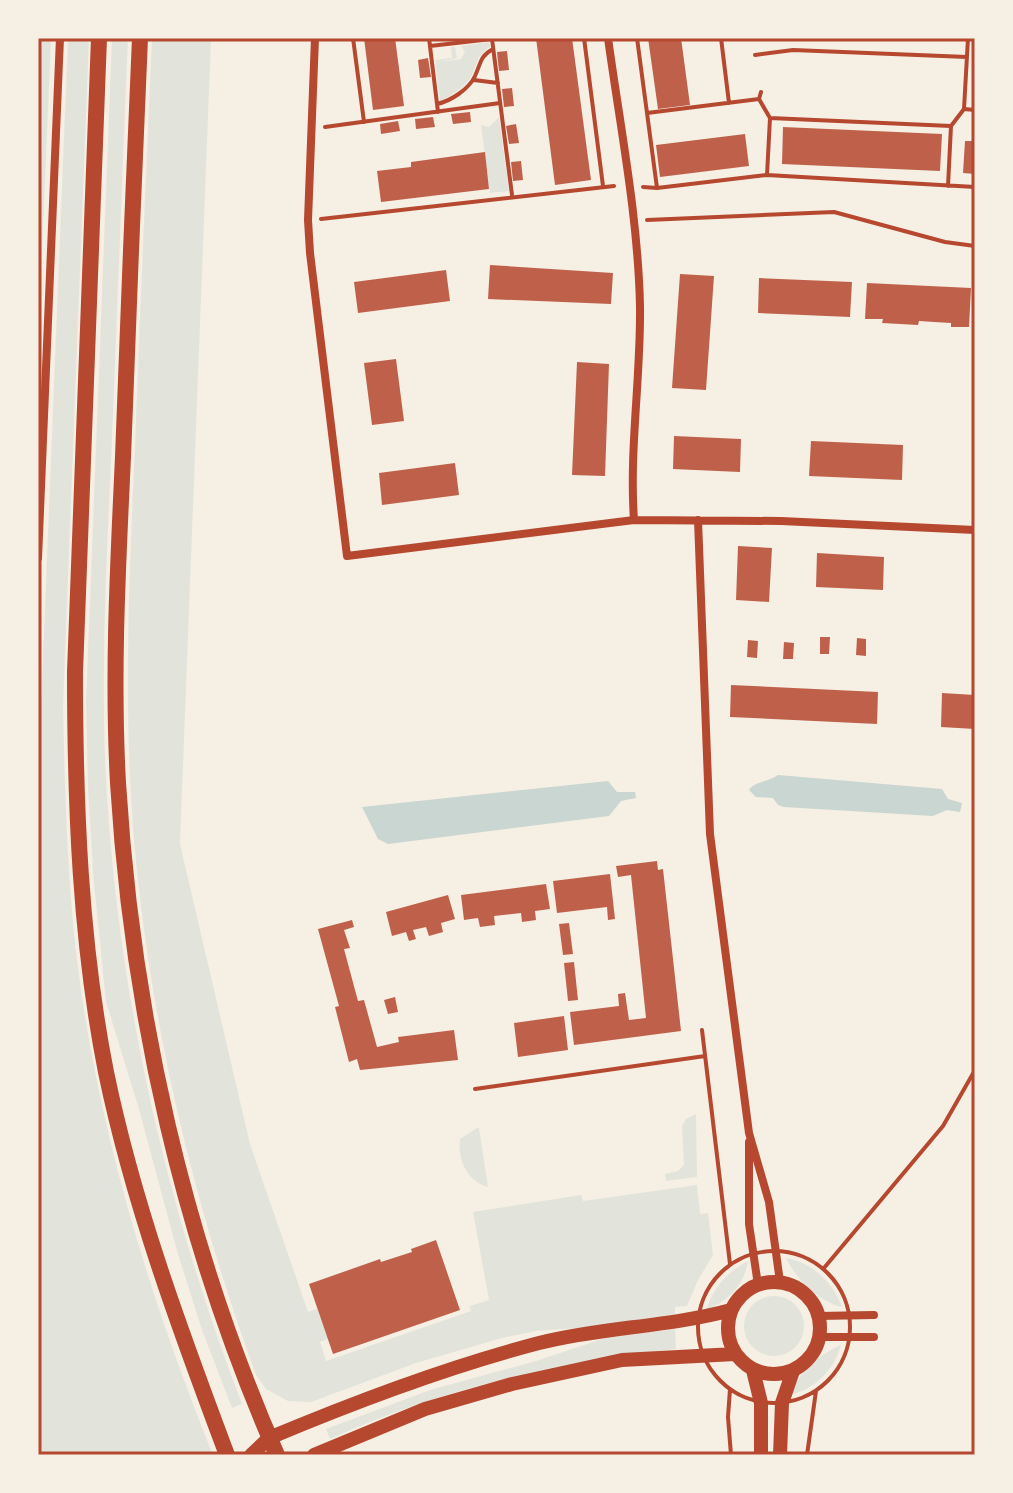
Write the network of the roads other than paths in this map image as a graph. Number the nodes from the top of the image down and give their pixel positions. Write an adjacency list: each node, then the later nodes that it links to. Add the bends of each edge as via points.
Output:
1 (60, 38): 9 (street)
2 (99, 38): 22 (main road, via 75,672 85,921 106,1072 125,1149 173,1308)
3 (140, 38): 21 (main road, via 117,602 118,780 125,875 155,1067 176,1161 239,1364)
4 (315, 38): 6 (street, via 310,253 347,556)
5 (608, 38): 6 (street, via 640,306)
6 (634, 520): 7 (street)
7 (698, 520): 8 (street); 10 (street, via 710,834)
8 (975, 530)
9 (38, 558)
10 (749, 1133): 11 (street, via 769,1202); 12 (street, via 749,1224)
11 (780, 1282): 12 (main road); 15 (main road, via 807,1295)
12 (758, 1285): 13 (main road, via 739,1297)
13 (731, 1310): 18 (main road, via 728,1333); 21 (main road, via 540,1343 415,1380)
14 (874, 1315): 15 (street)
15 (818, 1316): 16 (main road)
16 (820, 1337): 17 (street); 20 (main road, via 815,1351)
17 (874, 1337)
18 (735, 1354): 19 (main road); 25 (main road, via 622,1360 512,1384 425,1409)
19 (753, 1370): 20 (main road); 26 (main road, via 761,1403)
20 (793, 1371): 27 (main road, via 782,1403)
21 (269, 1438): 23 (main road); 24 (main road)
22 (227, 1455)
23 (251, 1455)
24 (277, 1455)
25 (314, 1455)
26 (761, 1455)
27 (780, 1455)

